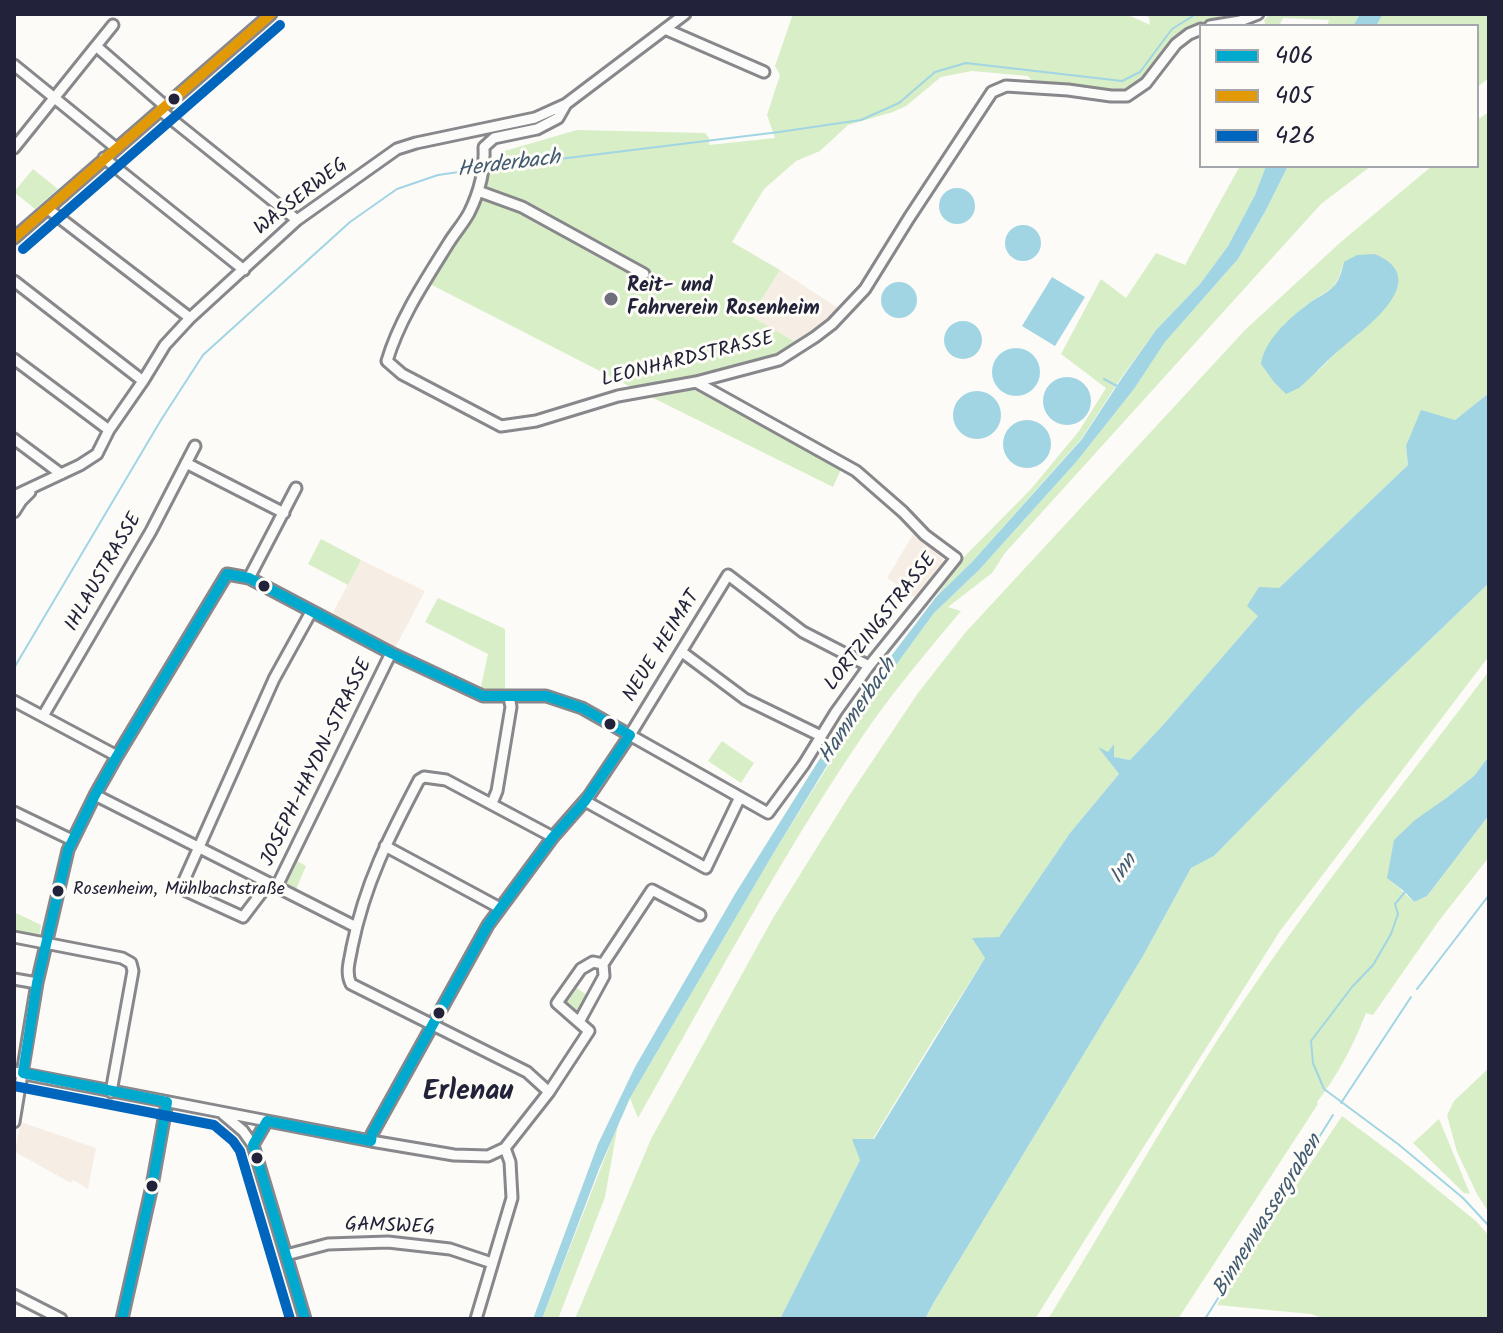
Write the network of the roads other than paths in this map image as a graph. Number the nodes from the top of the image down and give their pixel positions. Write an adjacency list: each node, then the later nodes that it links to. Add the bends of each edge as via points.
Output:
1 (271, 14): 13 (street)
2 (685, 14): 6 (street)
3 (1258, 14): 4 (street)
4 (1222, 24)
5 (113, 25): 8 (street)
6 (665, 29): 10 (street); 12 (street)
7 (1199, 30): 27 (street, LEONHARDSTRASSE, via 1176,44 1146,83 1127,96 1006,86 992,92 845,312 779,360)
8 (96, 46): 11 (street); 13 (street)
9 (14, 65): 11 (street)
10 (764, 72)
11 (55, 98): 14 (street); 15 (street)
12 (566, 104): 17 (street, via 558,118 537,129 494,138 484,147); 19 (street, WASSERWEG, via 535,118 397,149)
13 (163, 108): 15 (street); 19 (street)
14 (14, 148)
15 (116, 148): 16 (street)
16 (104, 158): 18 (street); 21 (street)
17 (478, 191): 22 (street, via 522,207); 27 (street, LEONHARDSTRASSE, via 409,310 387,361 501,426)
18 (48, 209): 20 (street); 24 (street)
19 (297, 220): 21 (street, WASSERWEG)
20 (14, 238)
21 (244, 270): 24 (street, WASSERWEG)
22 (644, 274)
23 (14, 281): 26 (street)
24 (190, 318): 26 (street, WASSERWEG)
25 (14, 359): 28 (street)
26 (143, 381): 28 (street, WASSERWEG)
27 (696, 382): 42 (street, LORTZINGSTRASSE, via 856,471 956,558)
28 (109, 430): 32 (street, WASSERWEG, via 97,454)
29 (14, 439): 32 (street)
30 (195, 446): 31 (street, IHLAUSTRASSE)
31 (186, 463): 37 (street); 45 (street, IHLAUSTRASSE)
32 (61, 474): 33 (street, WASSERWEG)
33 (38, 484): 35 (street, WASSERWEG); 36 (street)
34 (296, 488): 37 (street)
35 (14, 496)
36 (14, 512)
37 (284, 513): 38 (street)
38 (249, 578): 39 (street); 48 (street, via 227,574)
39 (311, 612): 41 (street); 57 (street, via 274,679)
40 (682, 652): 42 (street, NEUE HEIMAT, via 728,575 803,632); 46 (street, NEUE HEIMAT); 47 (street, via 745,699)
41 (391, 653): 43 (street, via 483,696); 58 (street, JOSEPH-HAYDN-STRASSE)
42 (869, 666): 47 (street, LORTZINGSTRASSE)
43 (509, 697): 46 (street, via 546,696 582,708); 52 (street)
44 (14, 701): 45 (street)
45 (43, 716): 48 (street)
46 (630, 735): 50 (street); 51 (street, NEUE HEIMAT)
47 (821, 736): 50 (street, LORTZINGSTRASSE, via 768,813)
48 (117, 756): 49 (street)
49 (95, 795): 55 (street); 57 (street)
50 (740, 797): 51 (street, via 706,868)
51 (585, 801): 54 (street, NEUE HEIMAT)
52 (492, 803): 54 (street); 56 (street, via 446,780 424,777)
53 (14, 812): 55 (street)
54 (553, 837): 59 (street, NEUE HEIMAT)
55 (72, 840): 63 (street)
56 (385, 846): 59 (street); 61 (street)
57 (199, 848): 58 (street); 58 (street, JOSEPH-HAYDN-STRASSE, via 182,885 186,891 243,917)
58 (272, 886): 61 (street)
59 (500, 908): 68 (street, NEUE HEIMAT)
60 (700, 915): 64 (street, via 652,890)
61 (356, 927): 68 (street, via 347,972 351,984)
62 (14, 937): 63 (street)
63 (46, 944): 66 (street); 70 (street, via 131,963)
64 (603, 964): 67 (street, via 604,976); 67 (street, via 593,962 581,969 557,1003)
65 (14, 979): 66 (street)
66 (37, 983): 69 (street)
67 (579, 1022): 71 (street, via 589,1031)
68 (434, 1024): 71 (street, via 527,1072); 76 (street, NEUE HEIMAT)
69 (18, 1073): 70 (street); 75 (street)
70 (111, 1092): 72 (street)
71 (549, 1092): 78 (street)
72 (167, 1102): 73 (street); 83 (street)
73 (220, 1112): 74 (street); 77 (street)
74 (267, 1121): 76 (street); 77 (street)
75 (14, 1122)
76 (371, 1141): 78 (street, via 454,1155 488,1156)
77 (253, 1145): 79 (street)
78 (505, 1148): 80 (street, via 512,1198)
79 (286, 1255): 80 (street, GAMSWEG, via 328,1244 388,1242 450,1249); 84 (street)
80 (492, 1263): 85 (street)
81 (14, 1295): 82 (street)
82 (55, 1318)
83 (122, 1319)
84 (305, 1319)
85 (476, 1319)

